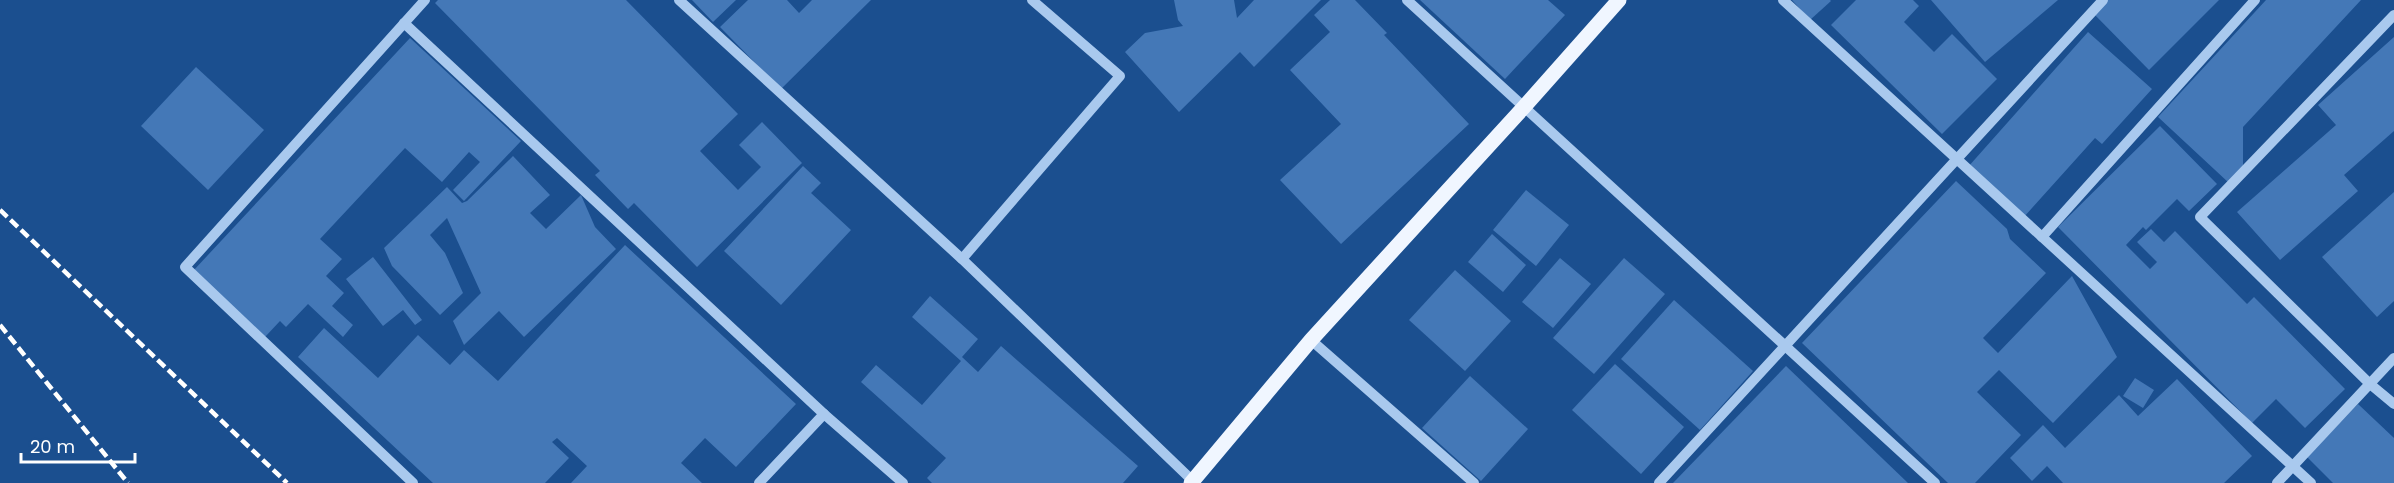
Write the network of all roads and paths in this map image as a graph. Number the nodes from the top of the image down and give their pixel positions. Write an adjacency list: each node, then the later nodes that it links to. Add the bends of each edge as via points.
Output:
1 (679, 0): 14 (street)
2 (1032, 0): 14 (street, via 1120,76)
3 (1407, 0): 11 (street)
4 (1619, 0): 11 (main road)
5 (1783, 0): 12 (street)
6 (2103, 0): 12 (street)
7 (2255, 0): 13 (street)
8 (422, 1): 10 (street)
9 (2394, 15): 18 (street, via 2200,217)
10 (404, 23): 20 (street); 23 (street, via 185,267)
11 (1524, 107): 15 (main road); 16 (street)
12 (1956, 158): 13 (street); 16 (street)
13 (2042, 237): 21 (street)
14 (962, 259): 22 (street)
15 (1311, 340): 22 (main road); 26 (street)
16 (1784, 345): 27 (street); 28 (street)
17 (2394, 358): 18 (street)
18 (2370, 384): 19 (street); 21 (street)
19 (2394, 404)
20 (824, 414): 24 (street); 25 (street)
21 (2293, 466): 29 (street); 30 (street)
22 (1193, 482)
23 (413, 483)
24 (759, 483)
25 (903, 483)
26 (1474, 483)
27 (1659, 483)
28 (1935, 483)
29 (2277, 483)
30 (2312, 483)

